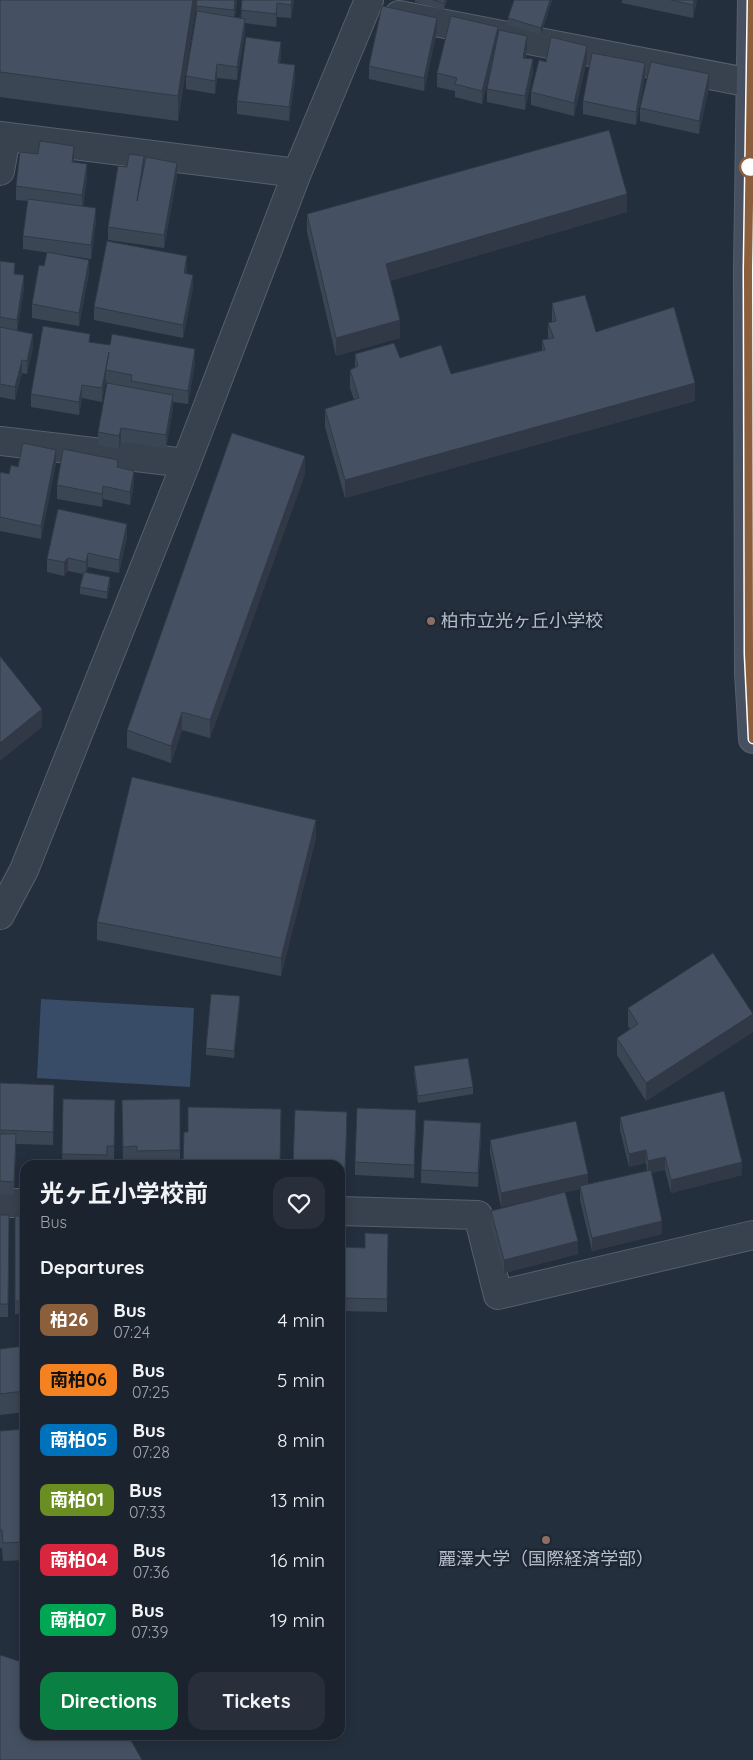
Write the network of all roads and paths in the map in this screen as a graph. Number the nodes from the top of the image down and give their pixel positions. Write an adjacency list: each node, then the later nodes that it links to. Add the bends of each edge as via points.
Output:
1 (752, 0): 3 (street)
2 (368, 4): 3 (street); 6 (street)
3 (750, 83): 7 (street)
4 (3, 136): 5 (street); 6 (street)
5 (0, 171)
6 (296, 173): 9 (street)
7 (751, 272): 10 (street)
8 (0, 441): 9 (street)
9 (186, 463): 12 (street, via 24,870)
10 (752, 696): 11 (street)
11 (753, 739)
12 (0, 915)
13 (0, 1203): 14 (street)
14 (20, 1203)
15 (345, 1211): 16 (street, via 478,1215 498,1295)
16 (753, 1235)

